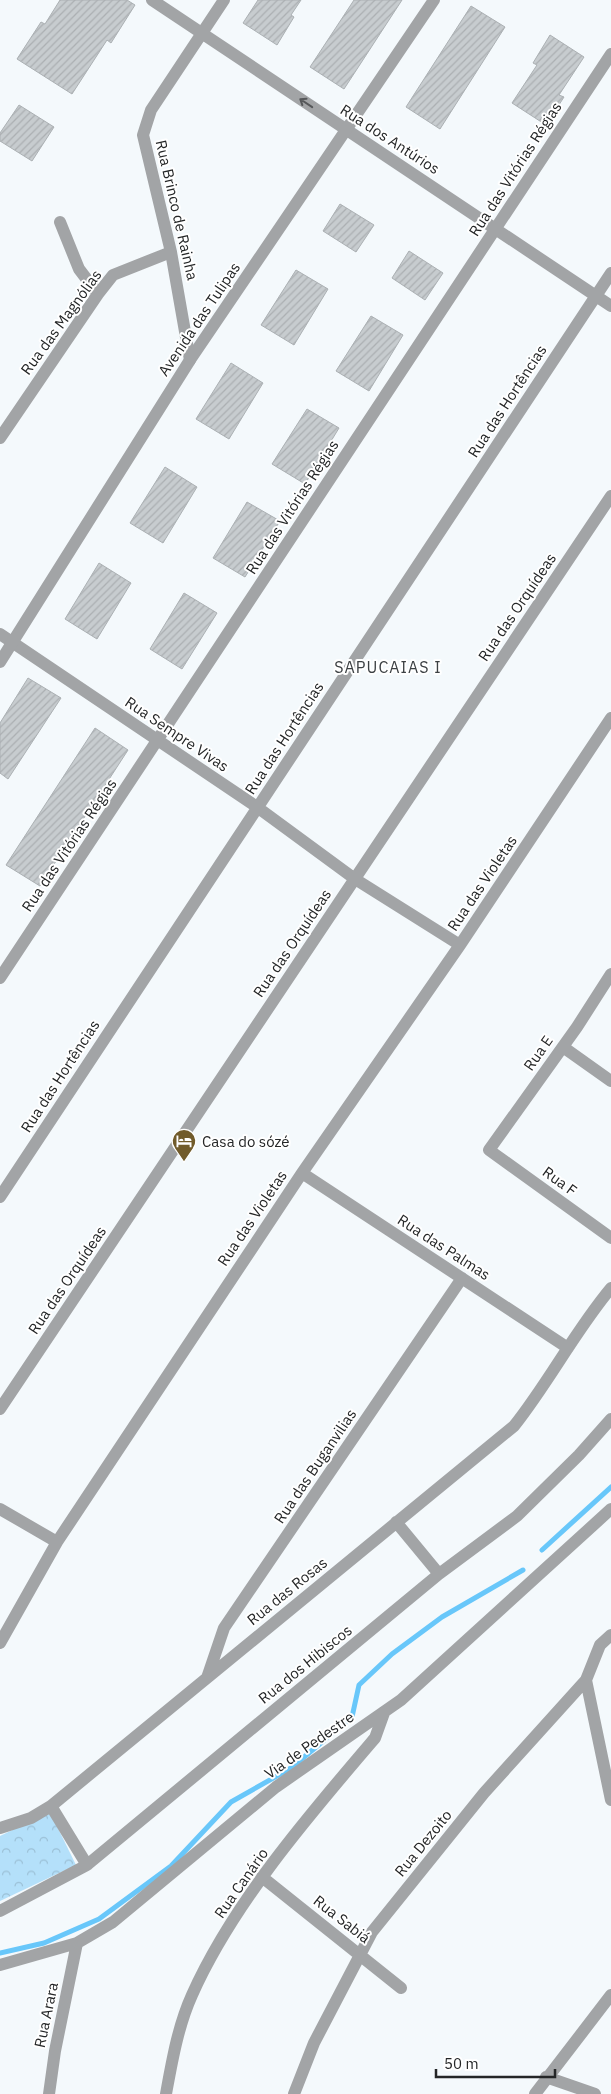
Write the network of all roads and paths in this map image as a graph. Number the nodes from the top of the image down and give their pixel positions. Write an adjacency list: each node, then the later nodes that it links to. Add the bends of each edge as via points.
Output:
1 (152, 0): 4 (street, Rua dos Antúrios)
2 (224, 0): 4 (street, Rua Brinco de Rainha)
3 (434, 0): 6 (street, Avenida das Tulipas)
4 (202, 33): 6 (street, Rua dos Antúrios, one-way to 4); 9 (street, Rua Brinco de Rainha, via 151,110 143,135)
5 (611, 54): 8 (street, Rua das Vitórias Régias)
6 (346, 130): 8 (street, Rua dos Antúrios); 14 (street, Avenida das Tulipas)
7 (60, 222): 11 (street, via 80,269)
8 (496, 228): 12 (street, Rua dos Antúrios); 21 (street, Rua das Vitórias Régias)
9 (172, 252): 11 (street, Rua das Magnólias, via 113,275); 14 (street, Rua Brinco de Rainha)
10 (611, 273): 12 (street, Rua das Hortências)
11 (98, 294): 15 (street, Rua das Magnólias)
12 (596, 296): 13 (street, Rua dos Antúrios); 22 (street, Rua das Hortências)
13 (611, 306)
14 (190, 360): 18 (street, Avenida das Tulipas)
15 (0, 438)
16 (611, 496): 23 (street, Rua das Orquídeas)
17 (0, 634): 18 (street, Rua Sempre Vivas)
18 (13, 643): 19 (street, Avenida das Tulipas); 21 (street, Rua Sempre Vivas)
19 (0, 662)
20 (611, 718): 24 (street, Rua das Violetas)
21 (158, 741): 22 (street, Rua Sempre Vivas); 26 (street, Rua das Vitórias Régias)
22 (258, 807): 23 (street, Rua Sempre Vivas); 31 (street, Rua das Hortências)
23 (355, 879): 24 (street, Rua Sempre Vivas); 36 (street, Rua das Orquídeas)
24 (460, 945): 30 (street, Rua das Violetas)
25 (611, 974): 27 (street, Rua E)
26 (0, 978)
27 (562, 1047): 28 (street); 29 (street, Rua E)
28 (611, 1081)
29 (489, 1150): 32 (street, Rua F)
30 (302, 1173): 33 (street, Rua das Palmas); 41 (street, Rua das Violetas)
31 (0, 1197)
32 (611, 1238)
33 (462, 1278): 35 (street, Rua das Palmas); 45 (street, Rua das Buganvilias, via 224,1628)
34 (611, 1288): 35 (street, Rua das Rosas)
35 (568, 1348): 40 (street, Rua das Rosas, via 514,1426)
36 (0, 1409)
37 (611, 1418): 42 (street, Rua dos Hibiscos, via 579,1455 517,1516)
38 (0, 1509): 41 (street)
39 (611, 1509): 47 (street, Via de Pedestre)
40 (396, 1522): 42 (street); 45 (street, Rua das Rosas)
41 (57, 1542): 44 (street, Rua das Violetas)
42 (440, 1574): 51 (street, Rua dos Hibiscos)
43 (611, 1635): 46 (street, Rua Dezoito, via 600,1645)
44 (0, 1643)
45 (207, 1678): 49 (street, Rua das Rosas)
46 (586, 1680): 48 (street); 55 (street, Rua Dezoito, via 484,1793 372,1932)
47 (384, 1713): 52 (street, Rua Canário, via 375,1738); 54 (street, Via de Pedestre, via 276,1788 113,1922)
48 (611, 1800)
49 (51, 1806): 50 (street, Rua das Rosas, via 31,1818); 51 (street)
50 (0, 1828)
51 (87, 1865): 53 (street, Rua dos Hibiscos)
52 (262, 1877): 55 (street, Rua Sabiá); 61 (street, Rua Canário, via 221,1941 192,1996 174,2052)
53 (0, 1911)
54 (77, 1943): 56 (street, Via de Pedestre); 60 (street, Rua Arara)
55 (360, 1954): 57 (street, Rua Sabiá); 62 (street, Rua Dezoito, via 314,2043)
56 (0, 1965)
57 (401, 1988)
58 (611, 1995): 59 (street)
59 (546, 2076): 63 (street); 64 (street)
60 (49, 2094)
61 (166, 2094)
62 (294, 2094)
63 (535, 2094)
64 (595, 2094)

